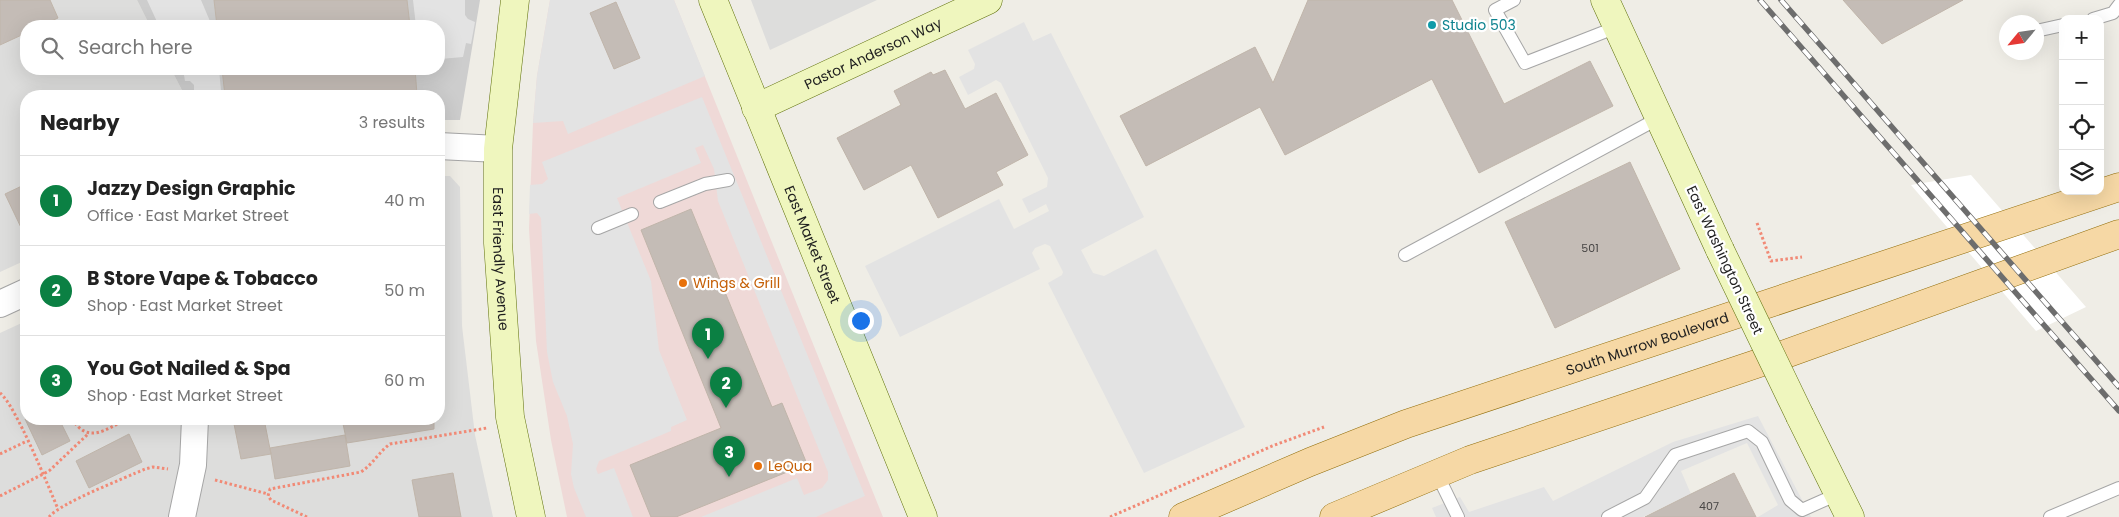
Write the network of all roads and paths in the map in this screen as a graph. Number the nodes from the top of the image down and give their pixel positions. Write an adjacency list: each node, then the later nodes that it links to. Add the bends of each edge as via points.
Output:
1 (515, 0): 14 (main road, East Friendly Avenue)
2 (713, 0): 11 (main road, East Market Street)
3 (988, 0): 11 (main road, Pastor Anderson Way)
4 (1514, 0): 9 (lane, via 1495,10 1525,64)
5 (1605, 0): 9 (main road, East Washington Street)
6 (2119, 5): 7 (lane, via 2113,13)
7 (2104, 16)
8 (2059, 26): 10 (lane)
9 (1617, 27): 12 (main road, East Washington Street)
10 (2044, 29)
11 (756, 108): 47 (main road, East Market Street)
12 (1659, 118): 22 (lane); 40 (main road, East Washington Street, bridge)
13 (445, 146): 14 (street)
14 (498, 150): 27 (main road, East Friendly Avenue, via 498,243)
15 (728, 180): 17 (lane, via 704,184)
16 (2119, 187): 48 (main road, South Murrow Boulevard, via 1406,424)
17 (660, 202)
18 (632, 214): 20 (lane)
19 (1757, 223): 23 (path, via 1771,261)
20 (598, 228)
21 (2119, 234): 35 (main road)
22 (1405, 255)
23 (1802, 257)
24 (20, 295): 25 (street)
25 (0, 304)
26 (0, 393): 32 (path)
27 (512, 424): 38 (path, via 390,444 361,472 280,486 270,489); 46 (main road, East Friendly Avenue)
28 (77, 425): 31 (path)
29 (113, 425): 31 (path)
30 (195, 425): 34 (street)
31 (88, 434): 36 (path)
32 (27, 441): 33 (path); 36 (path)
33 (1, 452)
34 (191, 474): 38 (path); 41 (path, via 153,466); 44 (street)
35 (1437, 474): 49 (main road); 50 (lane)
36 (43, 475): 39 (path); 41 (path)
37 (2116, 492): 52 (lane)
38 (268, 494): 45 (path, via 271,500)
39 (0, 496)
40 (1844, 505): 42 (lane)
41 (58, 510): 43 (path)
42 (1800, 514): 51 (lane, via 1762,442 1748,432 1675,455 1645,498)
43 (49, 517)
44 (182, 517)
45 (307, 517)
46 (531, 517)
47 (924, 517)
48 (1183, 517)
49 (1334, 517)
50 (1458, 517)
51 (1608, 517)
52 (2050, 517)

